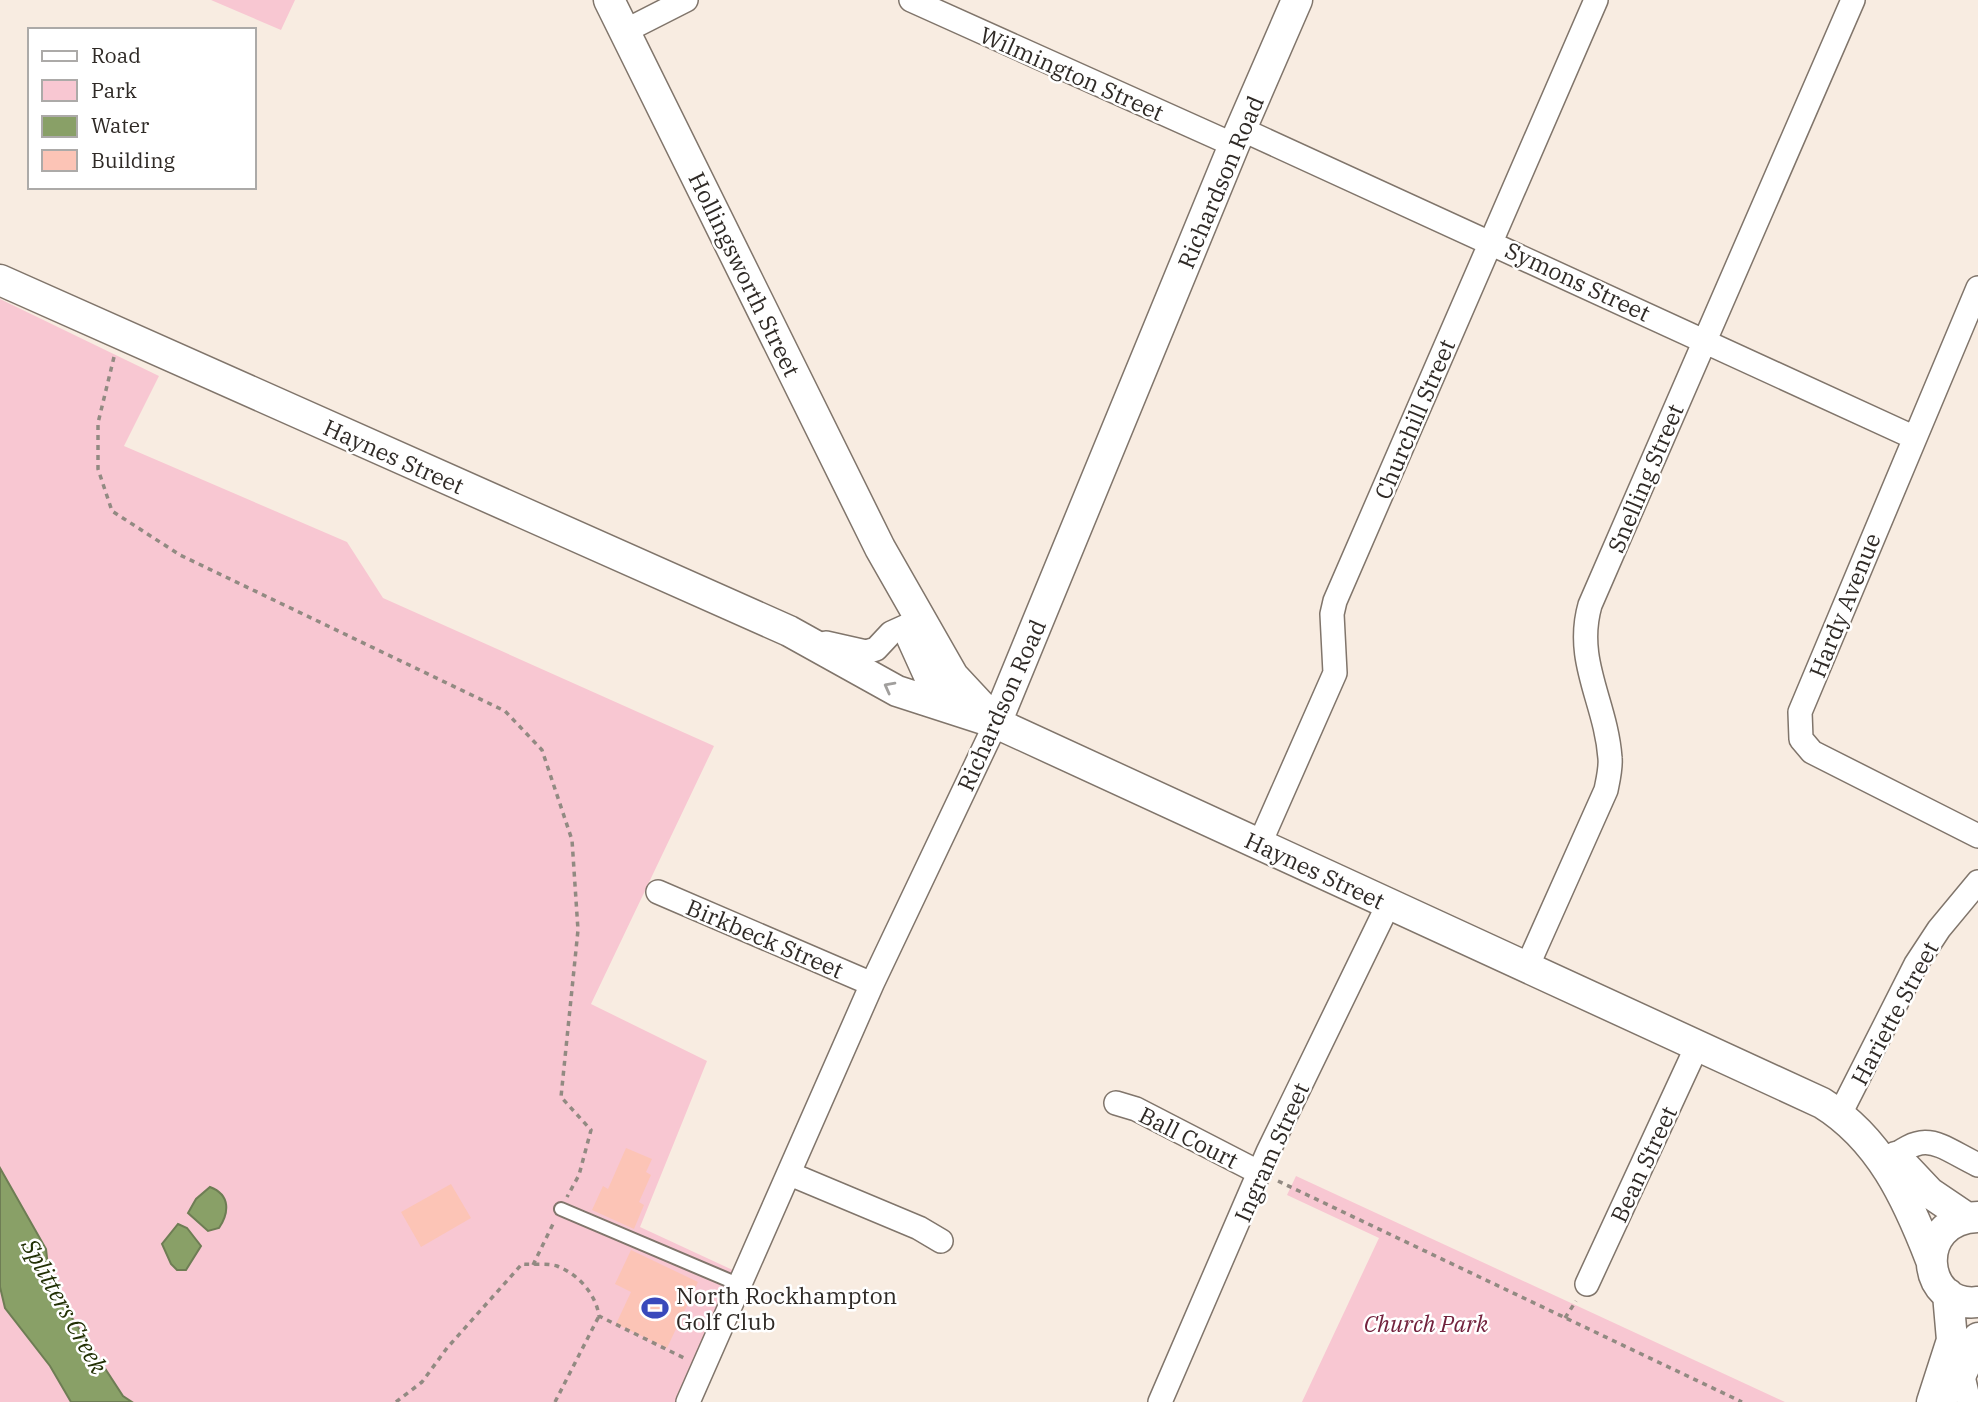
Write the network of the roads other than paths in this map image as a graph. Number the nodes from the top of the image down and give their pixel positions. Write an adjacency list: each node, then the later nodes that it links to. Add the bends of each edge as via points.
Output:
1 (609, 0): 7 (street, Hollingsworth Street)
2 (686, 0): 7 (street)
3 (911, 0): 8 (street, Wilmington Street)
4 (1297, 0): 8 (street, Richardson Road)
5 (1596, 0): 9 (street, Churchill Street)
6 (1853, 0): 12 (street, Snelling Street)
7 (625, 32): 14 (street, Hollingsworth Street)
8 (1237, 137): 9 (street, Symons Street); 17 (street, Richardson Road)
9 (1491, 242): 12 (street, Symons Street); 19 (street, Churchill Street, via 1335,601 1335,673)
10 (0, 279): 15 (street, Haynes Street)
11 (1978, 288): 13 (street, Hardy Avenue)
12 (1705, 339): 13 (street, Symons Street); 23 (street, Snelling Street, via 1584,626 1584,647 1611,761 1606,790)
13 (1913, 437): 18 (street, Hardy Avenue, via 1800,712 1801,738 1812,752 1835,766)
14 (914, 622): 15 (street, Haynes Street, via 866,652); 16 (street, Hollingsworth Street, via 931,680); 17 (street, Hollingsworth Street, via 953,676)
15 (789, 631): 16 (street, Haynes Street, one-way to 15, via 897,691)
16 (954, 708): 17 (street, Haynes Street)
17 (996, 723): 19 (street, Haynes Street); 24 (street, Richardson Road)
18 (1978, 836)
19 (1260, 843): 22 (street, Haynes Street)
20 (1978, 883): 27 (street, Hariette Street, via 1916,964)
21 (658, 892): 24 (street, Birkbeck Street)
22 (1388, 905): 23 (street, Haynes Street); 30 (street, Ingram Street)
23 (1527, 967): 25 (street, Haynes Street)
24 (872, 984): 31 (street, Richardson Road)
25 (1698, 1044): 27 (street, Haynes Street); 36 (street, Bean Street)
26 (1116, 1103): 30 (street, Ball Court)
27 (1850, 1124): 28 (street, Haynes Street)
28 (1890, 1159): 29 (street, via 1922,1141); 33 (street, Haynes Street, via 1930,1193); 35 (street, Haynes Street)
29 (1978, 1165)
30 (1260, 1173): 43 (street, Ingram Street)
31 (790, 1174): 34 (street); 37 (street, Richardson Road)
32 (561, 1209): 37 (lane)
33 (1972, 1217): 35 (street, via 1945,1228)
34 (941, 1241)
35 (1931, 1260): 38 (street, Haynes Street, via 1933,1273)
36 (1587, 1284)
37 (740, 1285): 42 (street, Richardson Road)
38 (1948, 1294): 39 (street); 44 (street, via 1952,1340)
39 (1978, 1302)
40 (1978, 1338): 41 (street)
41 (1962, 1372): 44 (street); 45 (street)
42 (688, 1402)
43 (1160, 1402)
44 (1935, 1402)
45 (1969, 1402)

